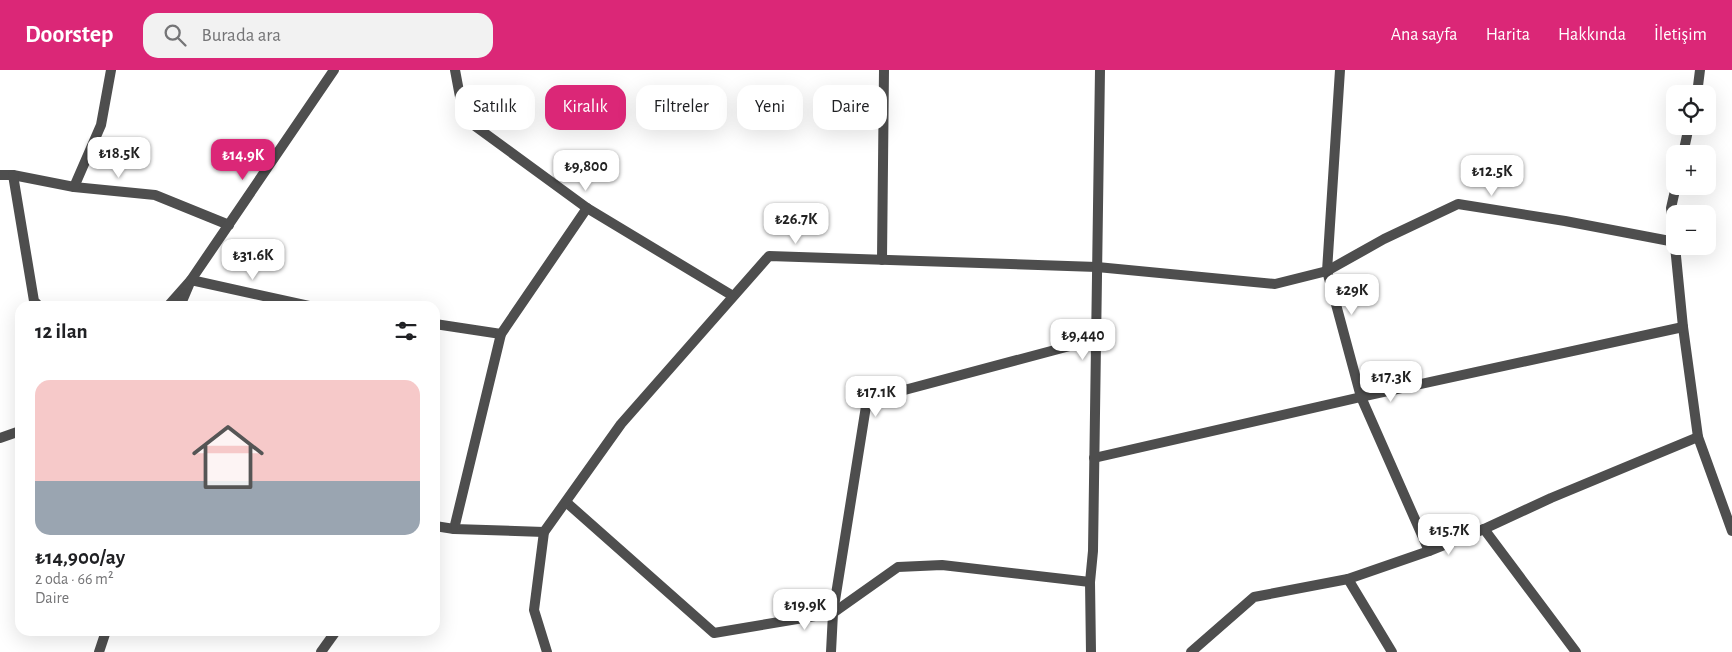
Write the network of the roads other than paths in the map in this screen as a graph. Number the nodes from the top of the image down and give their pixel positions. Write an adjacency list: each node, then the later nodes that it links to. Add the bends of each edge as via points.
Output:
1 (112, 70): 11 (street, via 101,125)
2 (334, 70): 13 (street)
3 (455, 70): 12 (street, via 464,118)
4 (884, 70): 16 (street)
5 (1100, 70): 17 (street)
6 (1340, 70): 18 (street)
7 (1700, 70): 8 (street)
8 (1698, 85)
9 (0, 175): 10 (street)
10 (13, 175): 11 (street); 21 (street)
11 (74, 187): 13 (street, via 155,195)
12 (587, 208): 20 (street); 27 (street)
13 (229, 224): 19 (street)
14 (1666, 242): 18 (street, via 1565,221 1458,204)
15 (1676, 255): 26 (street)
16 (882, 260): 17 (street); 20 (street, via 769,256)
17 (1097, 267): 18 (street, via 1275,284); 28 (street)
18 (1326, 271): 29 (street)
19 (191, 280): 22 (street); 23 (street); 24 (street)
20 (733, 296): 34 (street, via 621,424)
21 (34, 301)
22 (172, 301)
23 (182, 301)
24 (287, 301)
25 (440, 325): 27 (street)
26 (1683, 327): 29 (street); 31 (street)
27 (501, 334): 36 (street)
28 (1096, 339): 33 (street); 43 (street, via 866,400)
29 (1362, 396): 33 (street); 40 (street)
30 (15, 433): 32 (street)
31 (1698, 437): 37 (street); 38 (street)
32 (0, 438)
33 (1094, 458): 42 (street)
34 (566, 502): 39 (street); 43 (street, via 714,633)
35 (440, 527): 36 (street)
36 (454, 529): 39 (street)
37 (1484, 529): 40 (street); 53 (street)
38 (1732, 531)
39 (544, 532): 48 (street, via 534,610)
40 (1429, 550): 41 (street)
41 (1348, 579): 51 (street, via 1254,597); 52 (street)
42 (1090, 582): 43 (street, via 942,565 898,567); 50 (street)
43 (833, 614): 49 (street)
44 (104, 636): 46 (street)
45 (332, 636): 47 (street)
46 (99, 652)
47 (321, 652)
48 (547, 652)
49 (831, 652)
50 (1091, 652)
51 (1191, 652)
52 (1392, 652)
53 (1576, 652)

